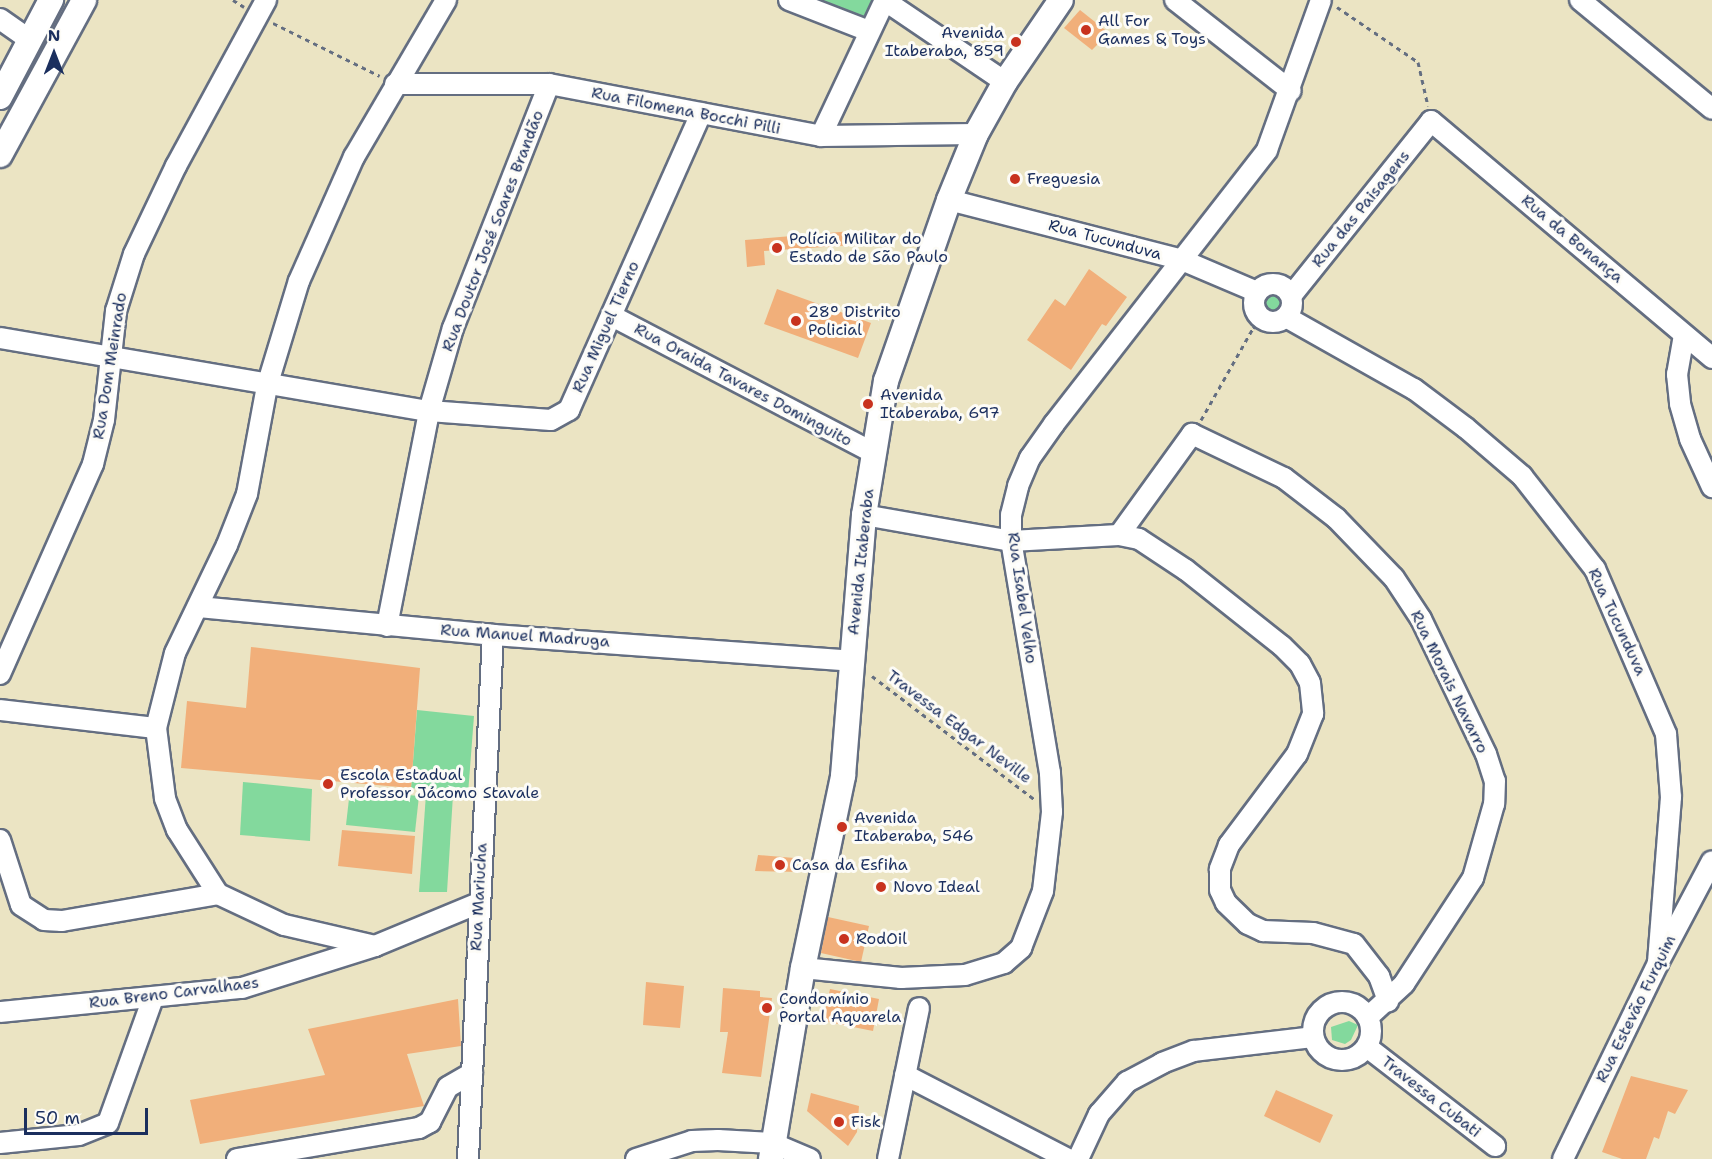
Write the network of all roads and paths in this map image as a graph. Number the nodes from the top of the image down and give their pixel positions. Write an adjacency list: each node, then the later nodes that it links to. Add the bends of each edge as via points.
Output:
1 (51, 0): 14 (main road)
2 (84, 0): 25 (main road)
3 (233, 0): 11 (path)
4 (446, 0): 16 (street)
5 (789, 0): 13 (street)
6 (885, 0): 13 (street); 15 (street)
7 (1061, 0): 15 (main road, Avenida Itaberaba)
8 (1175, 0): 18 (street)
9 (1580, 0): 20 (street)
10 (1327, 2): 18 (street, Rua Isabel Velho); 22 (path, via 1418,62)
11 (262, 8): 16 (path); 35 (street, Rua Dom Meinrado, via 176,166 134,254 119,301)
12 (0, 19): 14 (street)
13 (868, 31): 24 (street)
14 (30, 40): 19 (main road)
15 (1005, 82): 23 (main road, Avenida Itaberaba)
16 (395, 84): 17 (street, Rua Filomena Bocchi Pilli); 37 (street, via 354,157 317,238 282,331)
17 (549, 84): 21 (street, Rua Filomena Bocchi Pilli); 38 (street, Rua Doutor José Soares Brandão, via 453,328)
18 (1291, 91): 27 (street, Rua Isabel Velho, via 1267,150)
19 (0, 97)
20 (1712, 108)
21 (700, 113): 24 (street, Rua Filomena Bocchi Pilli); 30 (street, Rua Miguel Tierno)
22 (1431, 121): 29 (street, Rua das Paisagens); 33 (street, Rua da Bonança)
23 (976, 134): 24 (street, Rua Filomena Bocchi Pilli); 26 (main road, Avenida Itaberaba)
24 (821, 136)
25 (0, 155)
26 (948, 200): 27 (street, Rua Tucunduva); 40 (main road, Avenida Itaberaba, via 886,381)
27 (1182, 260): 28 (street, Rua Tucunduva); 44 (street, Rua Isabel Velho, via 1030,458 1011,515)
28 (1257, 292): 29 (street, via 1274,284 1285,288); 32 (street, via 1253,304)
29 (1291, 296): 31 (street, via 1292,306)
30 (612, 316): 38 (street, Rua Miguel Tierno, via 569,410 562,416 542,421); 40 (street, Rua Oraida Tavares Dominguito)
31 (1286, 317): 32 (street, via 1275,322); 58 (street, Rua Tucunduva, via 1414,389 1466,428 1522,476 1595,569 1666,734 1671,797)
32 (1263, 320): 39 (path, via 1253,328)
33 (1684, 335): 36 (street, Rua da Bonança); 41 (street, via 1677,374 1680,404 1690,439)
34 (0, 338): 35 (street, Rua Miguel Tierno)
35 (110, 356): 37 (street, Rua Miguel Tierno); 49 (street, Rua Dom Meinrado, via 104,420 93,464)
36 (1712, 358)
37 (267, 386): 38 (street, Rua Miguel Tierno); 45 (street, via 247,494)
38 (429, 411): 46 (street, Rua Doutor José Soares Brandão)
39 (1192, 435): 43 (street); 61 (street, Rua Morais Navarro, via 1284,478 1368,548 1421,619 1492,772 1494,804 1473,878 1421,959)
40 (874, 453): 42 (main road, Avenida Itaberaba)
41 (1712, 487)
42 (864, 515): 44 (street); 48 (main road, Avenida Itaberaba)
43 (1119, 535): 44 (street); 61 (street, via 1139,539 1186,570 1300,664 1314,697 1307,735 1281,778 1229,845 1220,868 1220,890 1226,903 1248,924 1263,931 1313,933 1354,944 1375,969)
44 (1011, 542): 52 (street, Rua Isabel Velho, via 1050,772)
45 (198, 607): 46 (street, Rua Manuel Madruga); 51 (street, via 175,653)
46 (387, 626): 47 (street, Rua Manuel Madruga)
47 (493, 635): 48 (street, Rua Manuel Madruga); 56 (street, Rua Mariucha)
48 (852, 661): 52 (path, Travessa Edgar Neville); 59 (main road, Avenida Itaberaba, via 843,776)
49 (0, 674)
50 (0, 710): 51 (street)
51 (156, 728): 55 (street, via 156,756 165,798 177,830)
52 (1052, 812): 59 (street, Rua Isabel Velho, via 1043,891 1034,923 1021,948 1004,963 987,972 931,978)
53 (0, 840): 55 (street, via 21,905 44,920 62,921)
54 (1712, 861): 58 (street, Rua Estevão Furquim)
55 (218, 894): 57 (street, via 284,924)
56 (479, 903): 57 (street, Rua Breno Carvalhaes); 67 (street, Rua Mariucha)
57 (375, 946): 60 (street, Rua Breno Carvalhaes, via 242,988)
58 (1658, 963): 79 (street, Rua Estevão Furquim)
59 (803, 968): 71 (main road, Avenida Itaberaba)
60 (153, 998): 63 (street, Rua Breno Carvalhaes); 69 (street, via 108,1123 79,1135)
61 (1388, 1001): 64 (street, Rua Morais Navarro)
62 (919, 1008): 68 (street)
63 (0, 1012)
64 (1368, 1017): 65 (street, via 1356,1005 1332,1005 1324,1008 1314,1021); 66 (street, via 1371,1032)
65 (1313, 1037): 66 (street, via 1319,1050 1343,1061 1356,1057); 78 (street, via 1194,1051 1162,1063 1127,1082 1099,1114)
66 (1366, 1047): 70 (street, Travessa Cubati)
67 (471, 1074): 72 (street, via 448,1087 429,1122 419,1128); 73 (street, Rua Mariucha)
68 (905, 1075): 76 (street); 77 (street)
69 (0, 1143)
70 (1495, 1146)
71 (771, 1151): 74 (street, via 692,1141); 75 (street)
72 (237, 1159)
73 (468, 1159)
74 (636, 1159)
75 (810, 1159)
76 (888, 1159)
77 (1068, 1159)
78 (1078, 1159)
79 (1563, 1159)

